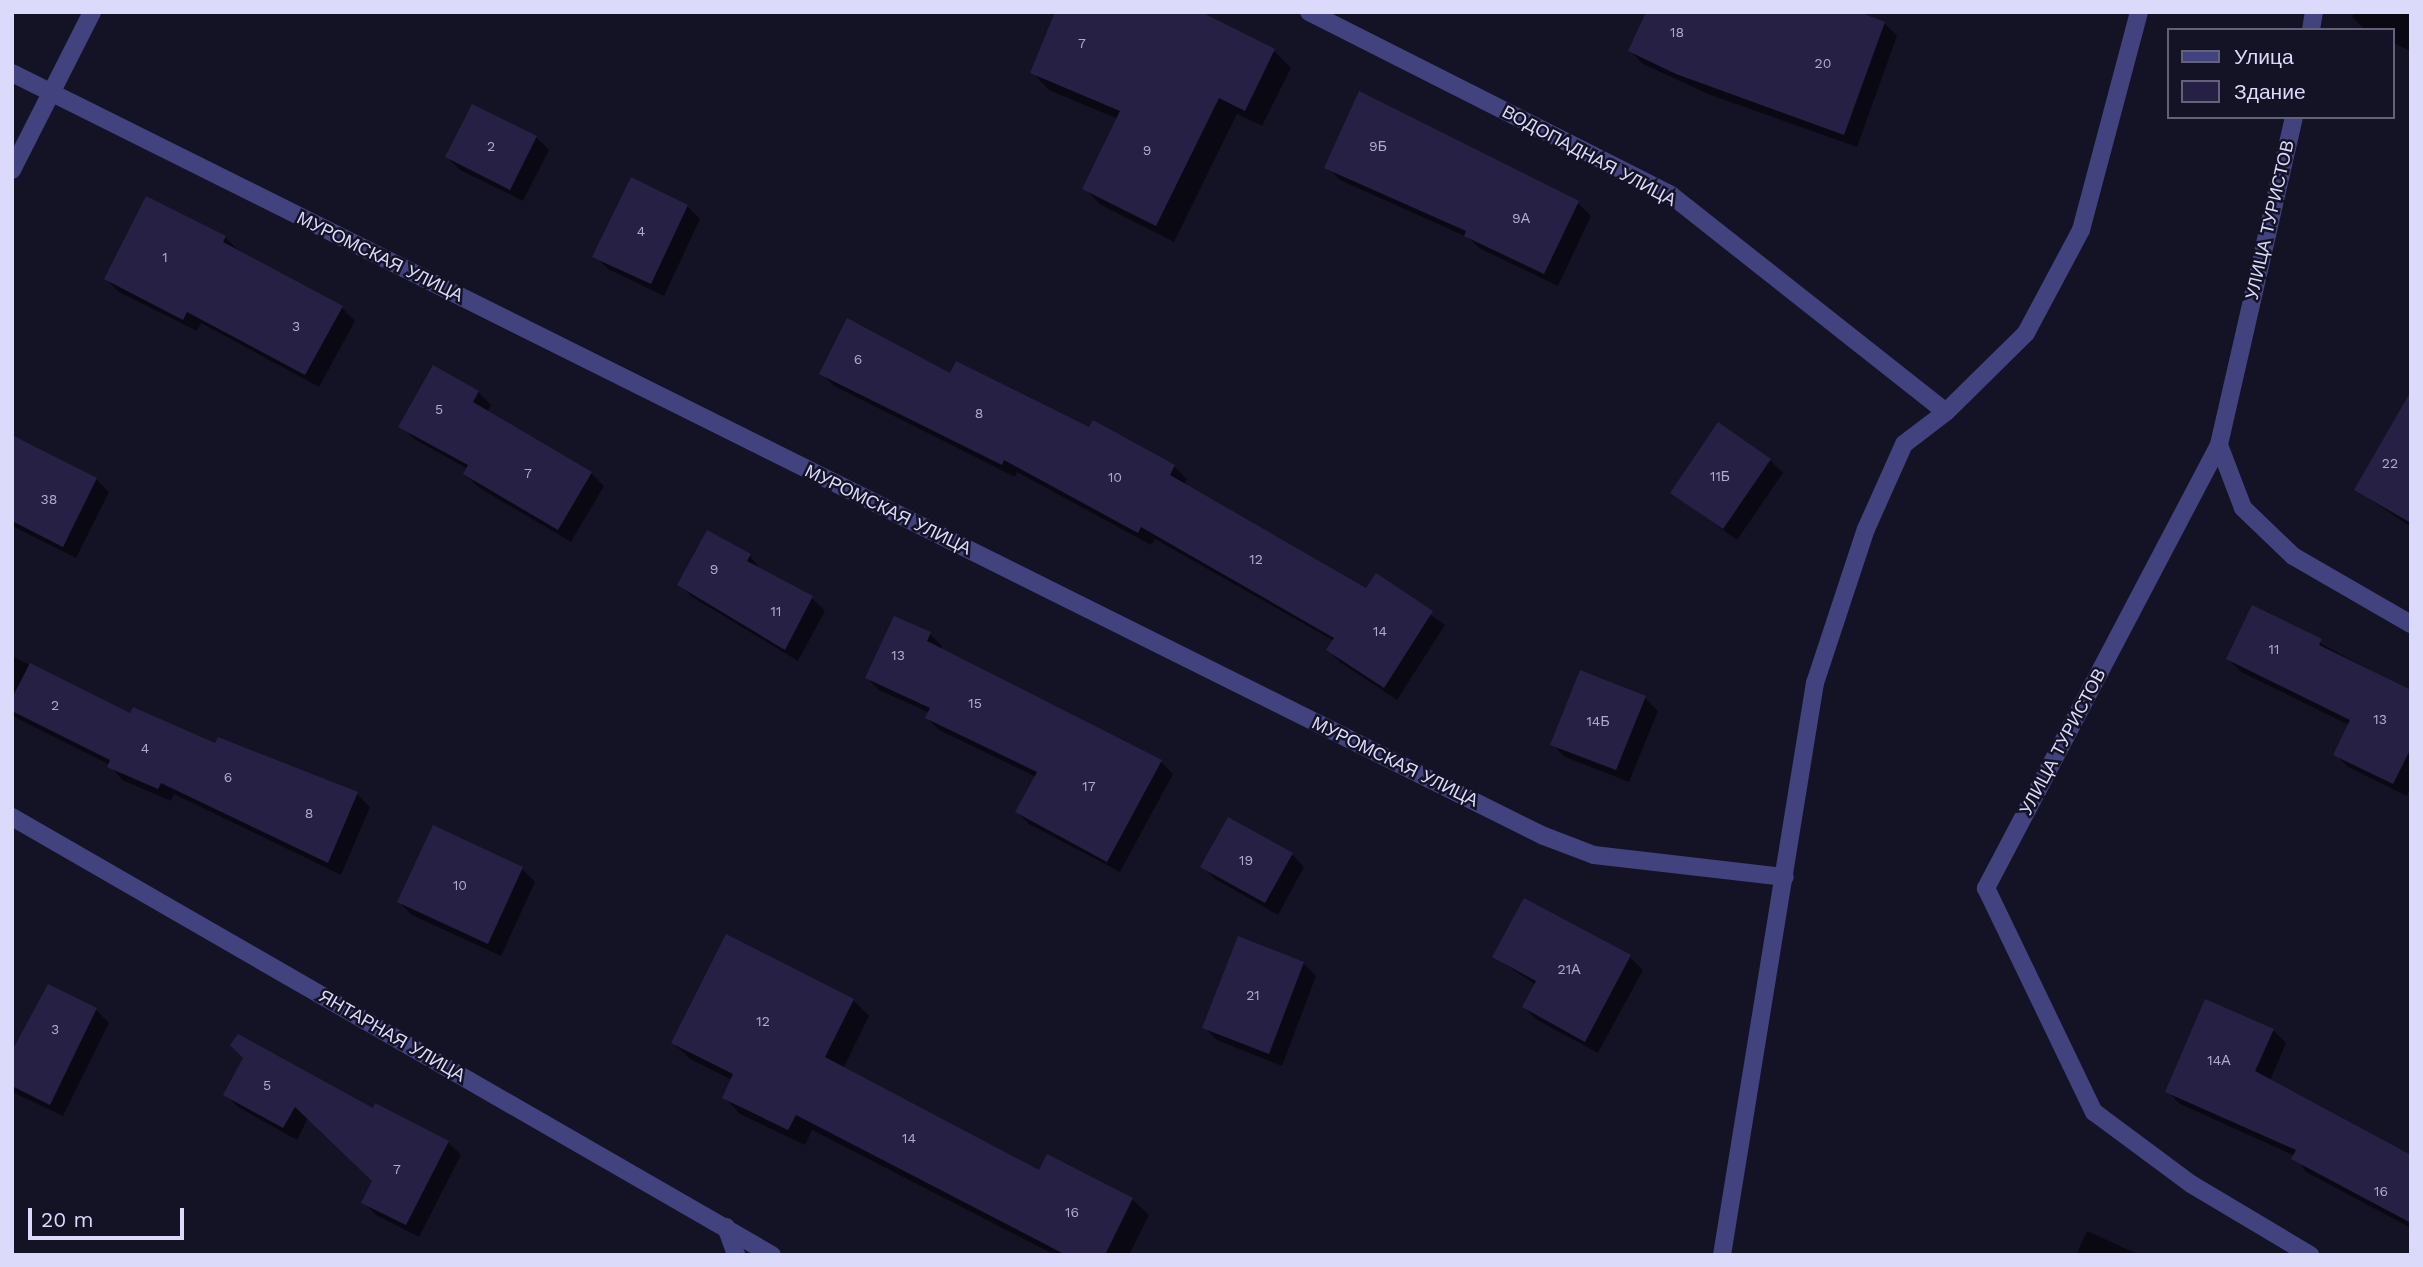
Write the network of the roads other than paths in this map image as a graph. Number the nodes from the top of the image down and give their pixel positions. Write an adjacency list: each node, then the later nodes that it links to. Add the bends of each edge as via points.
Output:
1 (92, 12): 5 (street)
2 (1309, 12): 8 (street, ВОДОПАДНАЯ УЛИЦА, via 1671,195)
3 (2139, 12): 8 (street, via 2081,230 2026,333)
4 (12, 73): 5 (street, МУРОМСКАЯ УЛИЦА)
5 (52, 94): 7 (street); 12 (street, МУРОМСКАЯ УЛИЦА, via 1544,836 1594,855)
6 (2294, 119): 9 (street, УЛИЦА ТУРИСТОВ)
7 (12, 170)
8 (1946, 412): 12 (street, via 1904,444 1866,529 1815,683)
9 (2219, 445): 10 (street, via 2243,508 2293,556); 17 (street, УЛИЦА ТУРИСТОВ, via 1986,888 2094,1112 2192,1184)
10 (2411, 624)
11 (12, 817): 13 (street, ЯНТАРНАЯ УЛИЦА)
12 (1785, 877): 16 (street)
13 (726, 1227): 14 (street); 15 (street, ЯНТАРНАЯ УЛИЦА)
14 (736, 1255)
15 (772, 1255)
16 (1722, 1255)
17 (2310, 1255)

